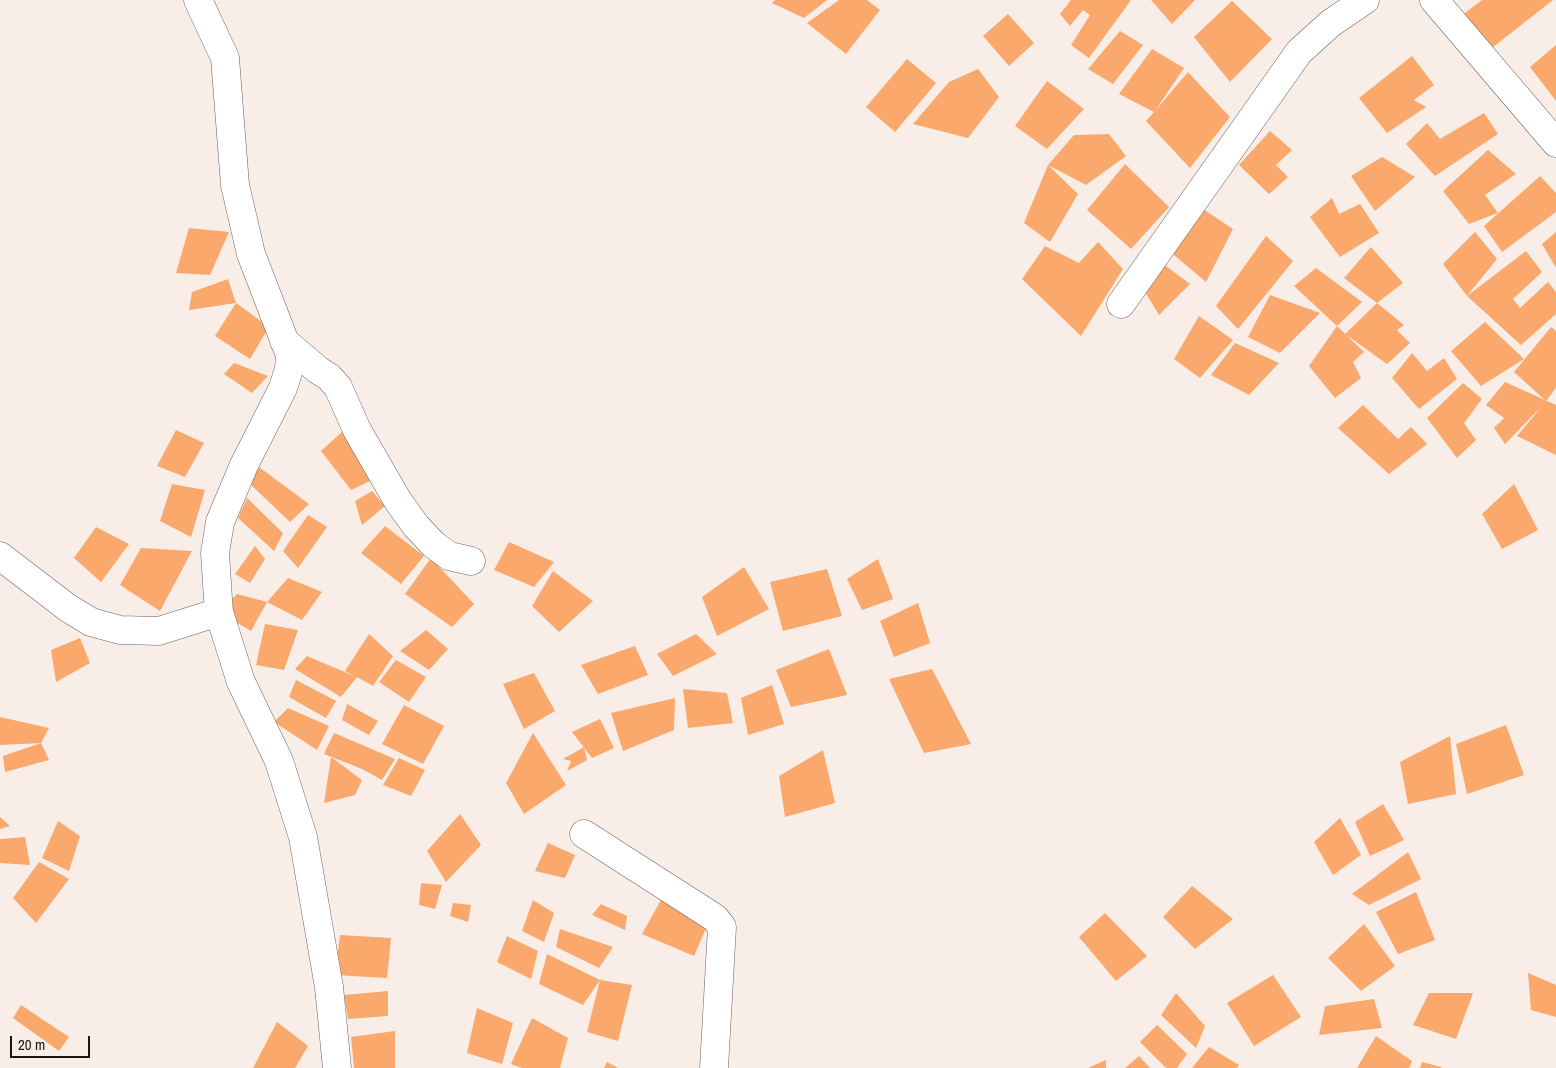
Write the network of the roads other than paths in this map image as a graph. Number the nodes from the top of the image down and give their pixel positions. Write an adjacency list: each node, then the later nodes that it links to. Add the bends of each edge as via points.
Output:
1 (198, 0): 6 (street, via 225,58 235,185 251,254)
2 (1365, 0): 5 (street, via 1331,23 1300,52)
3 (1434, 0): 4 (street)
4 (1556, 143)
5 (1121, 304)
6 (284, 340): 8 (street, via 338,387 357,430 416,526 432,544 449,556); 9 (street, via 290,355 283,388 244,465 220,522 215,554)
7 (0, 556): 9 (street, via 90,622 120,630 159,631)
8 (471, 560)
9 (220, 612): 11 (street, via 241,682 279,761 303,837 329,986)
10 (584, 834): 12 (street, via 714,918 722,927)
11 (337, 1068)
12 (714, 1068)

